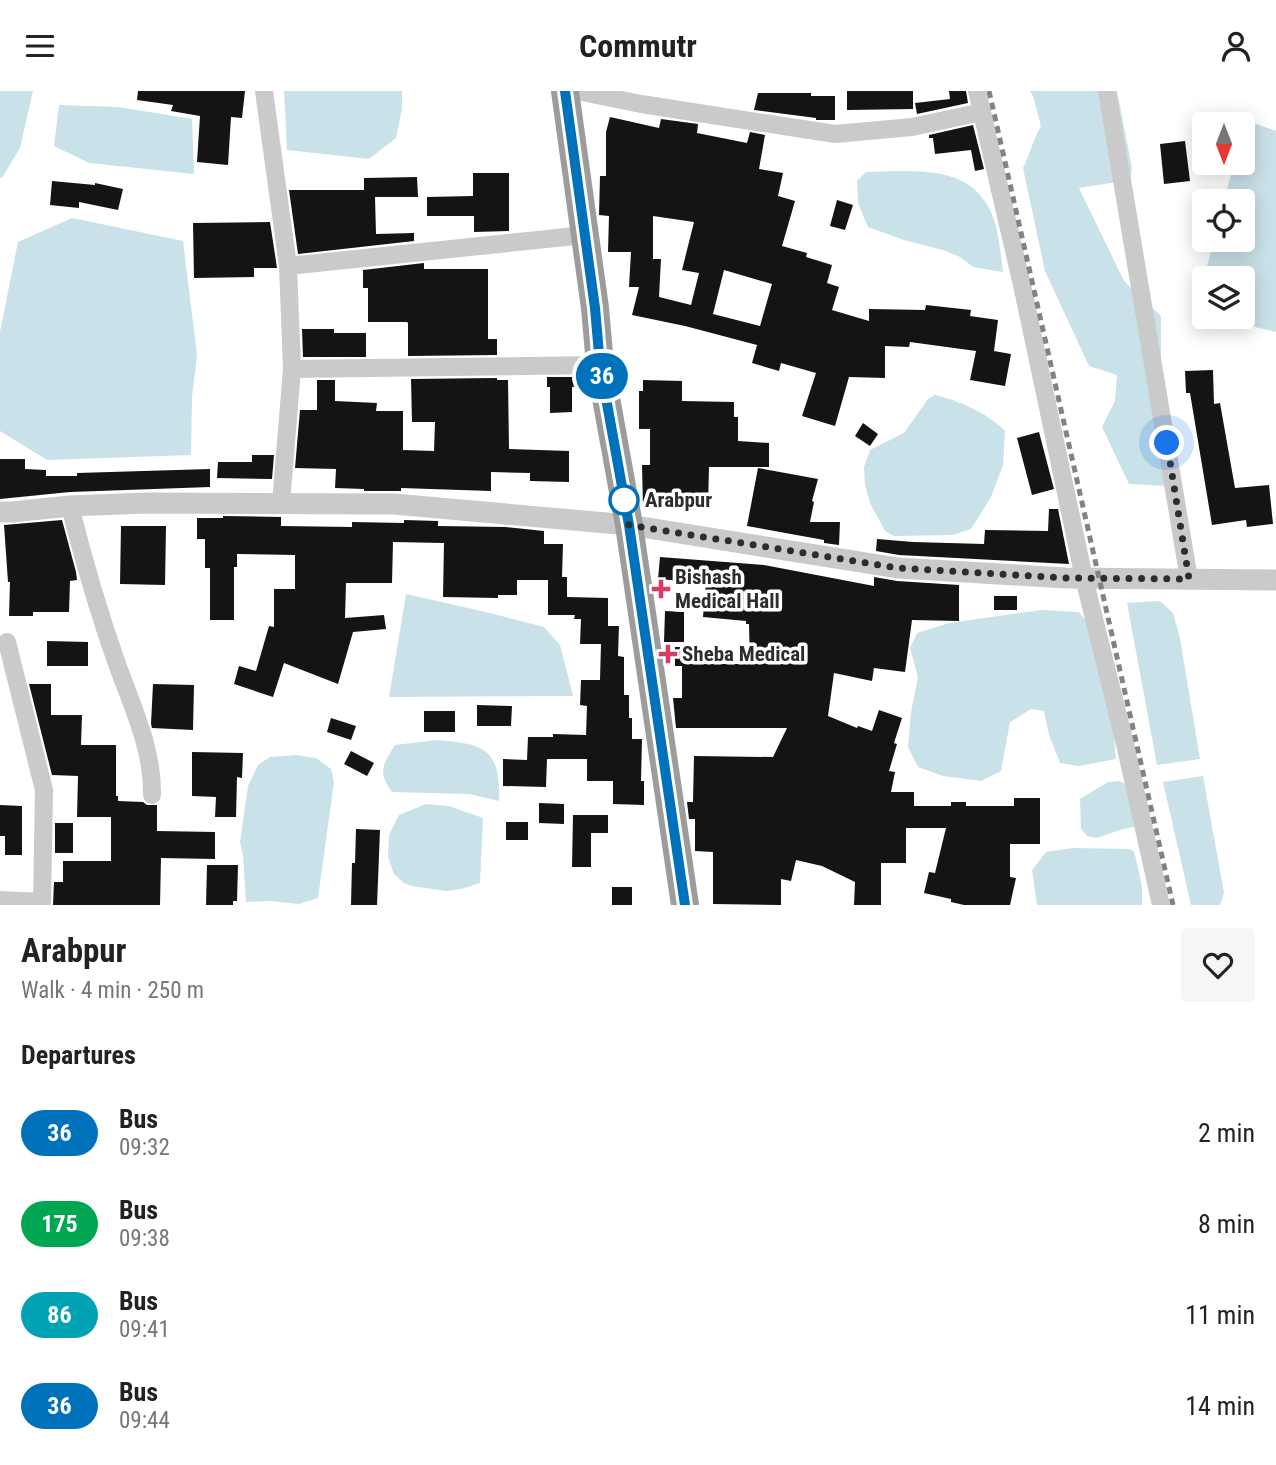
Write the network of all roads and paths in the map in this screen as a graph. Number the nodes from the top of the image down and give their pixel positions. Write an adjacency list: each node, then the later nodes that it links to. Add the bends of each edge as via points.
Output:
1 (264, 91): 8 (street)
2 (565, 91): 7 (highway)
3 (577, 91): 6 (street, via 835,134 912,128)
4 (977, 91): 6 (street)
5 (1107, 91): 16 (street)
6 (982, 112): 15 (street)
7 (585, 235): 8 (street); 9 (highway)
8 (288, 266): 10 (street)
9 (600, 365): 10 (street); 14 (highway)
10 (292, 369): 11 (street)
11 (281, 503): 12 (street); 14 (street, via 394,504)
12 (70, 506): 13 (street); 19 (street, via 83,561 139,724)
13 (0, 512)
14 (629, 525): 15 (street, via 898,568); 21 (highway)
15 (1084, 578): 16 (street); 22 (street)
16 (1189, 579): 17 (street)
17 (1276, 580)
18 (7, 642): 20 (street, via 44,790 43,902)
19 (152, 795)
20 (0, 900)
21 (685, 905)
22 (1161, 905)

